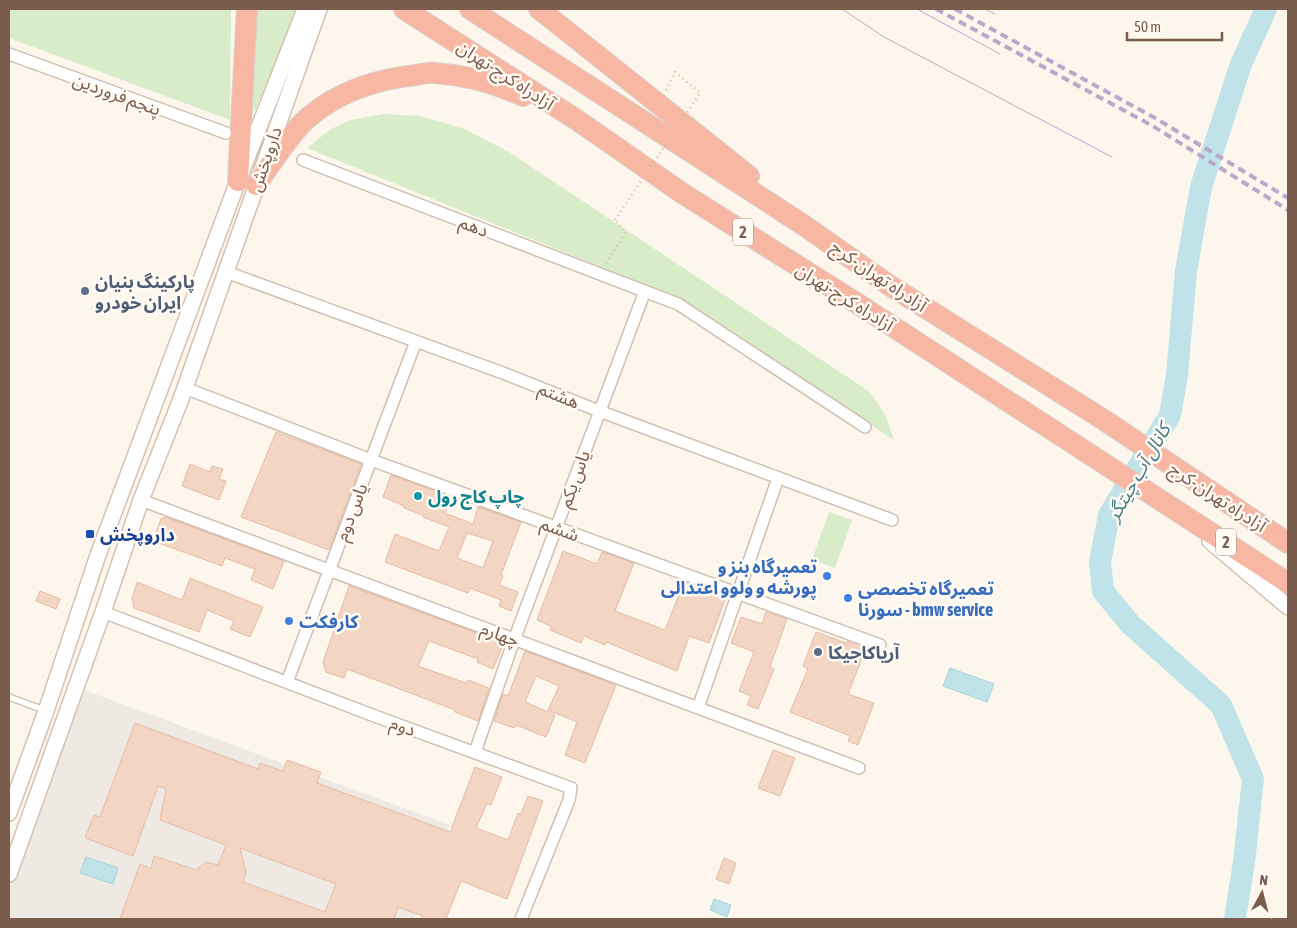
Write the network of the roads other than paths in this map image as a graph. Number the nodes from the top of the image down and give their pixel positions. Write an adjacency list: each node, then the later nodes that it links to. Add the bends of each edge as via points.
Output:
1 (247, 9): 11 (highway)
2 (305, 9): 11 (street, داروپخش)
3 (319, 9): 11 (street, داروپخش)
4 (404, 9): 8 (highway, آزادراه کرج-تهران / 2)
5 (470, 9): 12 (highway, آزادراه تهران-کرج / 2)
6 (539, 9): 12 (highway, via 741,170)
7 (9, 54): 9 (street, پنجم فروردین)
8 (577, 120): 11 (highway, via 510,90 472,78 433,73 391,78 336,98 310,116); 22 (highway, آزادراه کرج-تهران / 2, via 682,193)
9 (226, 133)
10 (303, 160): 14 (street, دهم)
11 (247, 183): 13 (street, داروپخش); 26 (street, داروپخش)
12 (802, 224): 25 (highway, آزادراه تهران-کرج / 2, via 889,285 1104,420)
13 (226, 272): 15 (street, هشتم); 16 (street, داروپخش)
14 (644, 291): 17 (street, یاس یکم); 18 (street, دهم, via 678,304)
15 (416, 341): 17 (street, هشتم); 19 (street, یاس دوم)
16 (185, 388): 19 (street, ششم); 21 (street, داروپخش)
17 (599, 411): 20 (street, هشتم); 24 (street, یاس یکم)
18 (865, 428)
19 (371, 460): 24 (street, ششم); 28 (street, یاس دوم)
20 (778, 478): 23 (street, هشتم); 30 (street)
21 (142, 500): 27 (street, داروپخش); 28 (street, چهارم)
22 (1163, 502): 29 (highway, آزادراه کرج-تهران / 2); 31 (street)
23 (892, 520)
24 (556, 528): 30 (street, ششم); 33 (street, یاس یکم)
25 (1288, 543)
26 (98, 555): 27 (street, via 104,571); 38 (street, داروپخش)
27 (117, 569): 32 (street, داروپخش)
28 (329, 570): 33 (street, چهارم); 35 (street, یاس دوم)
29 (1288, 583)
30 (738, 594): 34 (street, ششم); 37 (street)
31 (1288, 607)
32 (103, 612): 35 (street, دوم); 39 (street, داروپخش)
33 (514, 640): 37 (street, چهارم); 40 (street, یاس یکم)
34 (880, 645)
35 (287, 682): 40 (street, دوم)
36 (9, 697): 38 (lane)
37 (698, 708): 41 (street, چهارم)
38 (44, 716): 39 (street); 42 (street, داروپخش)
39 (62, 728): 43 (street, داروپخش)
40 (475, 752): 44 (street, دوم, via 571,788)
41 (859, 768)
42 (9, 813)
43 (9, 874)
44 (521, 919)

